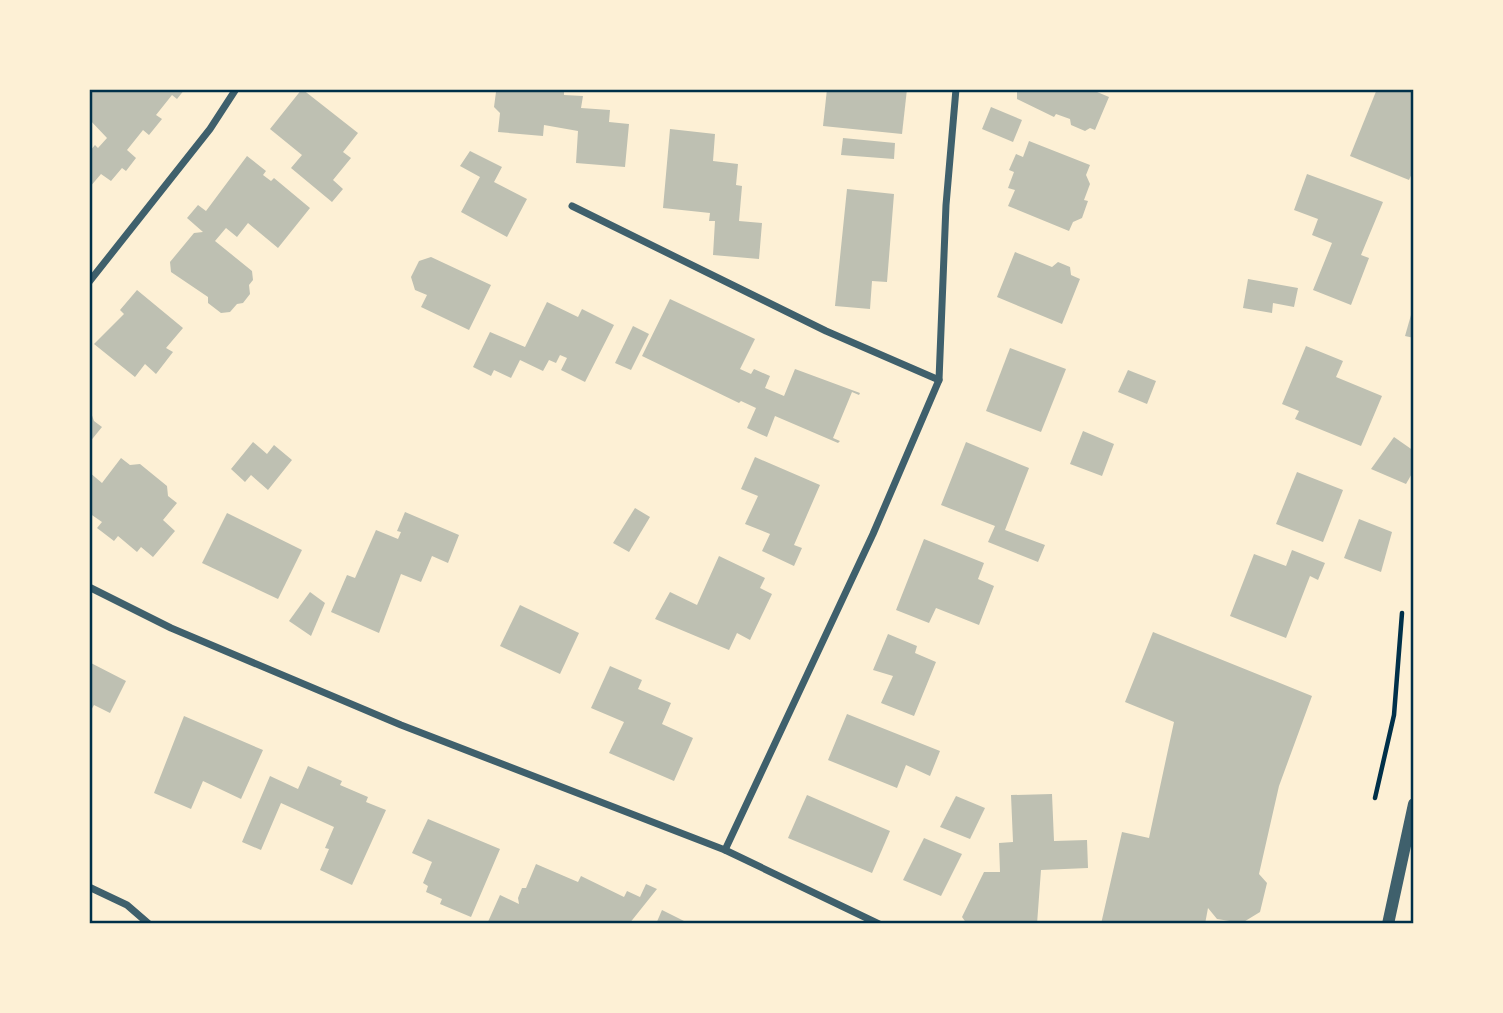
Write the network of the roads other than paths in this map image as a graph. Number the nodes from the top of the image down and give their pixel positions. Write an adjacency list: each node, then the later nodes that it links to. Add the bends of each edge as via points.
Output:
1 (236, 89): 4 (street, via 210,130)
2 (956, 89): 5 (street)
3 (572, 206): 5 (street, via 826,331)
4 (89, 282)
5 (939, 380): 8 (street, via 873,534)
6 (89, 587): 8 (street, via 171,628 401,725)
7 (1414, 804): 12 (street)
8 (725, 850): 11 (street)
9 (89, 887): 10 (street, via 127,905)
10 (149, 924)
11 (879, 924)
12 (1388, 924)

